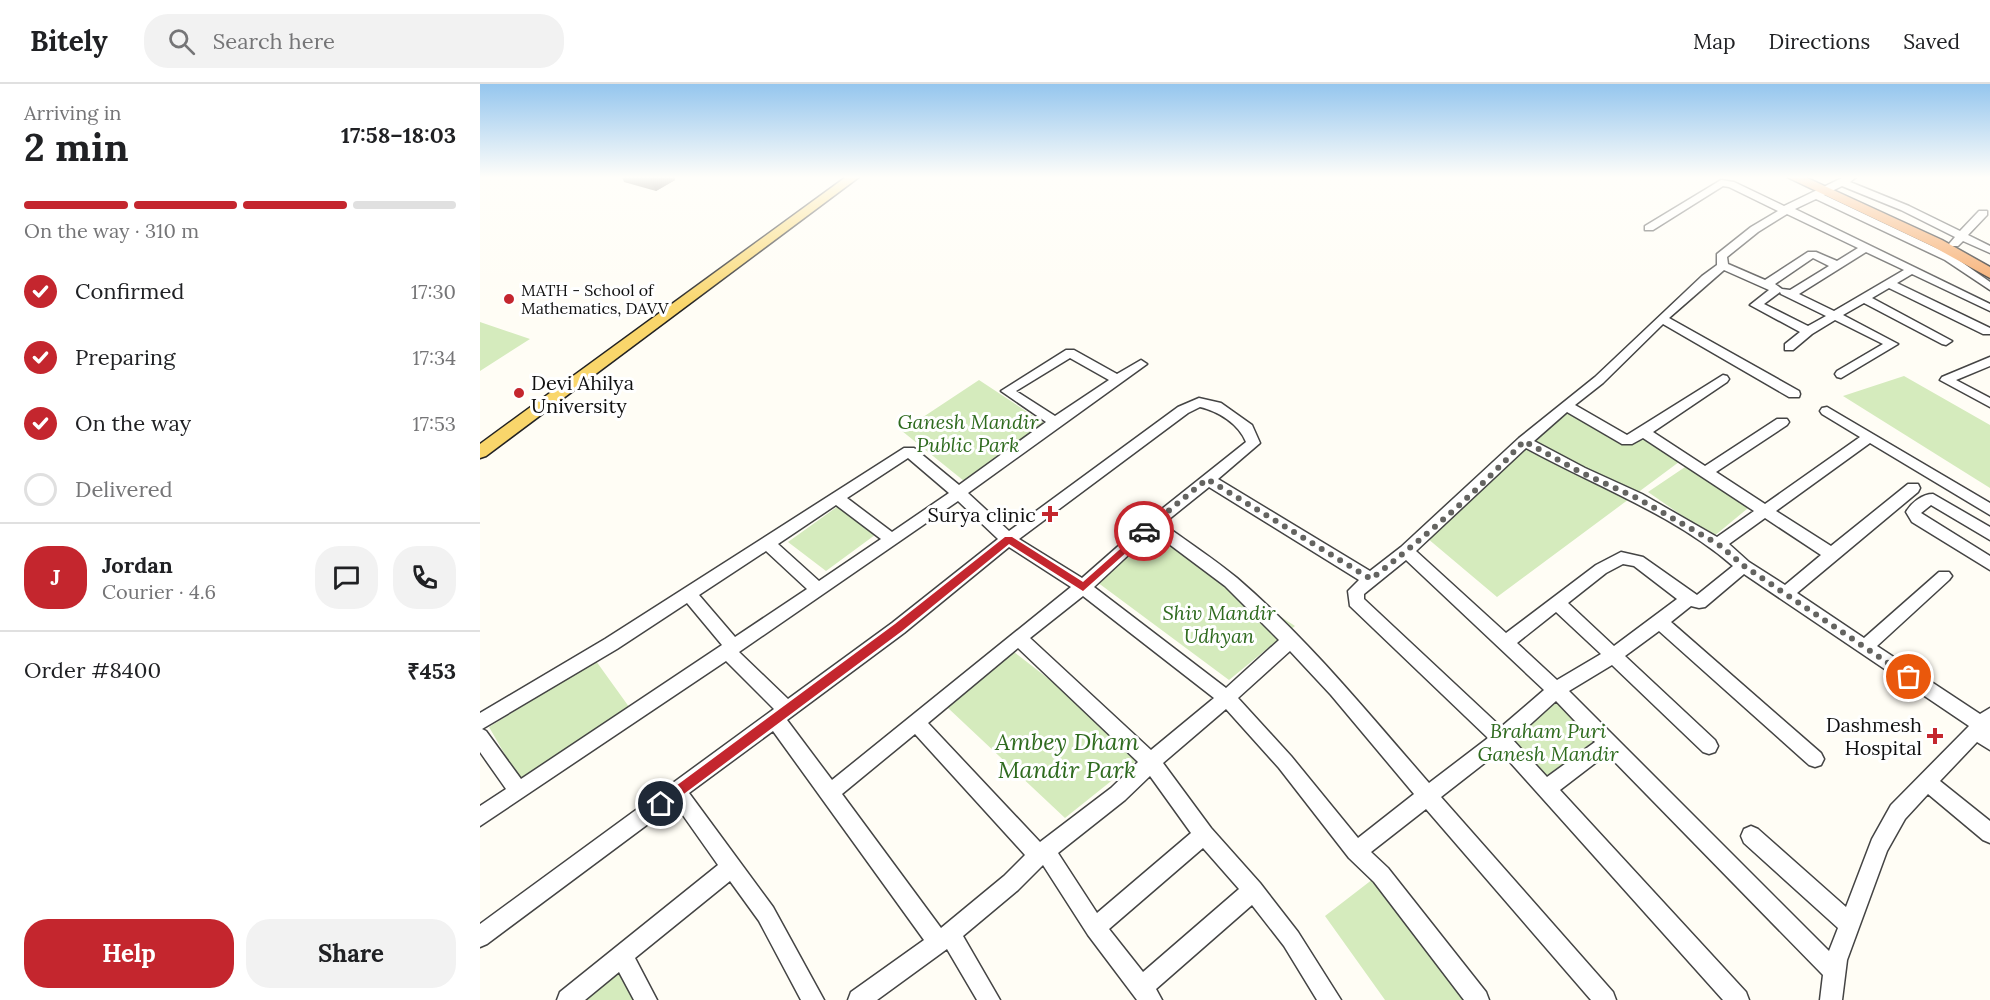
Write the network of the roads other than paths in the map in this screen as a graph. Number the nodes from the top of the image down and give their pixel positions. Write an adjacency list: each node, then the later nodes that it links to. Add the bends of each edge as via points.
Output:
1 (789, 220): 45 (main road)
2 (791, 220): 46 (main road)
3 (1662, 220): 10 (street)
4 (1771, 220): 16 (street, via 1721,256)
5 (1806, 220): 12 (street)
6 (1887, 220): 21 (street)
7 (1893, 220): 18 (highway)
8 (1910, 220): 11 (highway)
9 (1977, 220): 11 (street)
10 (1649, 228)
11 (1957, 240): 13 (street); 14 (highway)
12 (1865, 248): 15 (street); 17 (street)
13 (1989, 248)
14 (1990, 264)
15 (1837, 265): 20 (street, via 1812,254); 22 (street)
16 (1724, 266): 20 (street); 26 (street)
17 (1912, 270): 19 (street); 24 (street)
18 (1990, 273)
19 (1888, 283): 23 (street); 28 (street)
20 (1772, 286): 22 (street); 27 (street, via 1756,305)
21 (1990, 287)
22 (1791, 294): 25 (street)
23 (1863, 298): 25 (street); 29 (street)
24 (1990, 308)
25 (1835, 315): 27 (street); 33 (street, via 1892,344)
26 (1662, 319): 36 (street); 38 (street)
27 (1808, 331): 30 (street)
28 (1987, 331)
29 (1946, 341)
30 (1788, 347)
31 (1988, 363): 37 (street, via 1946,380)
32 (1142, 364): 35 (street)
33 (1841, 374)
34 (1724, 379): 42 (street)
35 (1118, 380): 40 (street); 40 (street, via 1070,353 1007,391)
36 (1794, 394)
37 (1990, 403)
38 (1568, 404): 42 (street, via 1582,417 1627,441); 44 (street)
39 (1827, 411): 43 (street)
40 (1055, 422): 50 (street)
41 (1782, 422): 47 (street)
42 (1643, 432): 47 (street)
43 (1870, 437): 52 (street); 53 (street)
44 (1524, 441): 59 (street); 60 (street)
45 (480, 442)
46 (480, 452)
47 (1706, 472): 53 (street)
48 (1207, 479): 54 (street); 57 (street, via 1253,443 1247,428 1216,405 1199,402); 65 (street)
49 (1913, 488): 61 (street)
50 (959, 493): 51 (street, via 909,451); 56 (street); 57 (street)
51 (837, 498): 56 (street); 58 (street)
52 (1990, 510)
53 (1767, 511): 59 (street); 61 (street)
54 (1153, 524): 66 (street); 74 (street, via 1231,582)
55 (1990, 534): 62 (street, via 1934,499 1928,499 1913,512)
56 (891, 538): 67 (street)
57 (1008, 539): 66 (street); 81 (street)
58 (766, 542): 67 (street); 68 (street)
59 (1718, 544): 63 (street)
60 (1406, 551): 65 (street); 75 (street)
61 (1832, 554): 69 (street)
62 (1989, 563)
63 (1744, 566): 69 (street); 70 (street, via 1699,602)
64 (1944, 576): 76 (street)
65 (1371, 579): 86 (street, via 1356,591 1356,601)
66 (1083, 587): 73 (street); 80 (street)
67 (818, 590): 77 (street)
68 (688, 594): 77 (street); 82 (street)
69 (1785, 594): 76 (street)
70 (1689, 599): 71 (street, via 1638,561 1621,558); 72 (street)
71 (1558, 604): 75 (street); 78 (street)
72 (1658, 620): 78 (street); 89 (street)
73 (1018, 638): 83 (street); 90 (street)
74 (1290, 640): 80 (street); 96 (street)
75 (1506, 642): 79 (street)
76 (1865, 647): 84 (street)
77 (730, 649): 81 (street); 93 (street)
78 (1614, 655): 79 (street); 88 (street)
79 (1556, 690): 86 (street); 87 (street)
80 (1227, 698): 90 (street); 101 (street, via 1285,762)
81 (781, 715): 94 (street); 95 (street)
82 (480, 722)
83 (916, 723): 95 (street); 102 (street)
84 (1984, 729): 91 (street)
85 (480, 737): 93 (street)
86 (1501, 739): 92 (street); 96 (street)
87 (1608, 743): 92 (street); 110 (street)
88 (1709, 746)
89 (1815, 759)
90 (1151, 762): 99 (street); 102 (street, via 1118,794)
91 (1927, 782): 98 (street); 105 (street, via 1898,812 1879,846)
92 (1547, 788): 120 (street)
93 (518, 791): 97 (street)
94 (677, 792): 103 (street); 107 (street)
95 (830, 793): 108 (street)
96 (1426, 795): 101 (street); 119 (street)
97 (480, 816)
98 (1990, 833)
99 (1204, 835): 104 (street); 106 (street)
100 (1751, 836): 105 (street)
101 (1356, 851): 118 (street, via 1406,905)
102 (1042, 853): 106 (street); 108 (street)
103 (732, 866): 109 (street); 114 (street, via 766,914)
104 (1253, 890): 111 (street); 117 (street, via 1291,939)
105 (1850, 925): 110 (street)
106 (1095, 928): 111 (street)
107 (480, 937)
108 (944, 937): 115 (street); 116 (street)
109 (622, 955): 112 (street); 113 (street)
110 (1835, 972): 121 (street)
111 (1147, 994)
112 (568, 1000)
113 (646, 1000)
114 (813, 1000)
115 (859, 1000)
116 (989, 1000)
117 (1330, 1000)
118 (1478, 1000)
119 (1605, 1000)
120 (1738, 1000)
121 (1831, 1000)

